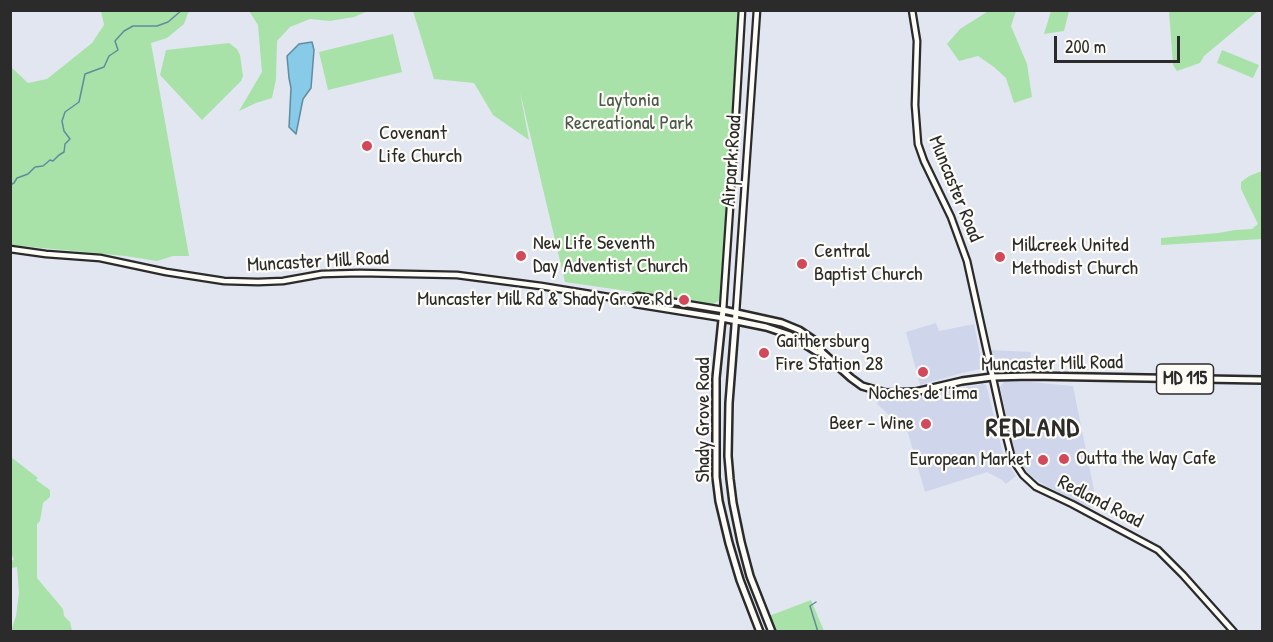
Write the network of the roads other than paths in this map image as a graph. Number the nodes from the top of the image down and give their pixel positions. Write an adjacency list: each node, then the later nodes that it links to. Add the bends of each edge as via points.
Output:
1 (742, 10): 6 (main road, Airpark Road)
2 (757, 10): 7 (main road, Airpark Road)
3 (912, 10): 11 (main road, Muncaster Road, via 917,41 918,144 968,261)
4 (10, 249): 5 (main road, Muncaster Mill Road / MD 115, via 100,258 224,280 283,281 360,273 456,275)
5 (627, 300): 6 (main road, Muncaster Mill Road / MD 115, via 638,296); 8 (main road, Muncaster Mill Road / MD 115)
6 (723, 310): 7 (main road, Muncaster Mill Road / MD 115); 8 (main road, Shady Grove Road)
7 (736, 313): 9 (main road, Shady Grove Road); 10 (main road, Muncaster Mill Road / MD 115, via 796,329 818,343)
8 (722, 318): 9 (main road, Muncaster Mill Road / MD 115); 13 (main road, Shady Grove Road, via 716,388 716,477 729,543)
9 (735, 322): 10 (main road, Muncaster Mill Road / MD 115, via 781,331); 14 (main road, Shady Grove Road, via 729,403 730,478 750,576)
10 (822, 352): 11 (main road, Muncaster Mill Road / MD 115, via 862,386 886,393 915,392)
11 (992, 377): 12 (main road, Muncaster Mill Road / MD 115); 15 (main road, Redland Road, via 1009,448 1023,475 1036,487 1158,550)
12 (1263, 380)
13 (760, 632)
14 (772, 632)
15 (1234, 632)

